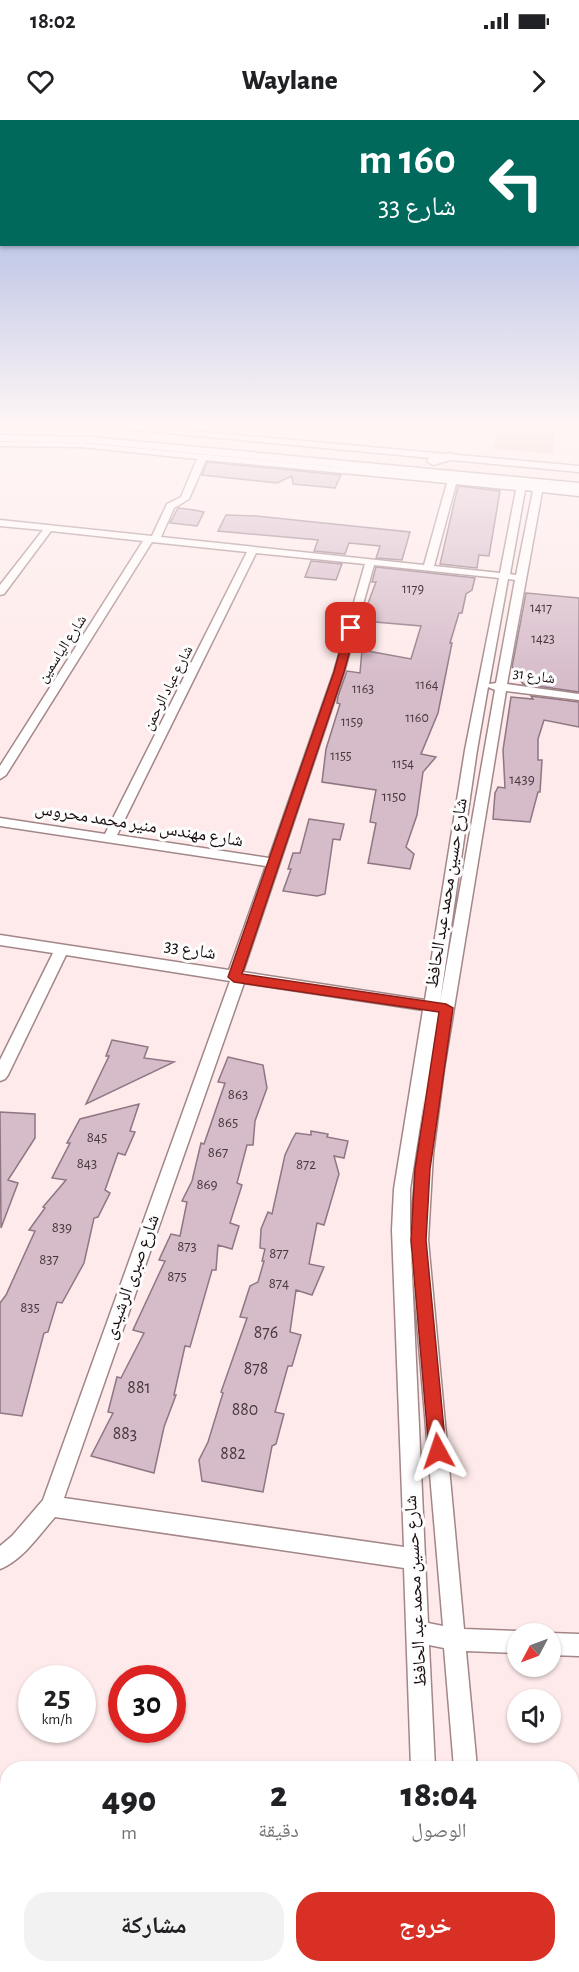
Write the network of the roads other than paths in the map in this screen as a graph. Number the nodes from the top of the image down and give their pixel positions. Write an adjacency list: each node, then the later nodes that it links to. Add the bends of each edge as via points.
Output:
1 (166, 512): 7 (street, شارع الياسمين)
2 (444, 512): 10 (street)
3 (519, 512): 11 (street, شارع حسين محمد عبد الحافظ)
4 (531, 512): 11 (street, شارع حسين محمد عبد الحافظ)
5 (0, 523): 6 (street)
6 (49, 528): 7 (street); 12 (street)
7 (152, 539): 8 (street); 16 (street, شارع الياسمين)
8 (253, 550): 9 (street); 18 (street, شارع عباد الرحمن)
9 (370, 563): 10 (street); 19 (street, شارع صبرى الرشيدى, via 339,672)
10 (428, 569): 11 (street)
11 (513, 577): 13 (street, شارع حسين محمد عبد الحافظ); 14 (street, شارع حسين محمد عبد الحافظ)
12 (0, 592)
13 (484, 685): 14 (street, شارع 31); 23 (street, شارع حسين محمد عبد الحافظ)
14 (501, 686): 15 (street, شارع 31); 24 (street, شارع حسين محمد عبد الحافظ)
15 (579, 697)
16 (0, 775)
17 (0, 822): 18 (street, شارع مهندس منير محمد محروس)
18 (109, 838): 19 (street, شارع مهندس منير محمد محروس)
19 (273, 863): 22 (street, شارع صبرى الرشيدى)
20 (0, 940): 21 (street, شارع 33)
21 (62, 950): 22 (street, شارع 33); 25 (street)
22 (236, 977): 23 (street, شارع 33); 26 (street, شارع صبرى الرشيدى)
23 (429, 1006): 24 (street, شارع 33); 28 (street, شارع حسين محمد عبد الحافظ, via 401,1230)
24 (446, 1008): 30 (street, شارع حسين محمد عبد الحافظ, via 423,1169 418,1240)
25 (0, 1075)
26 (51, 1506): 27 (street, شارع صبرى الرشيدى); 28 (street)
27 (0, 1559)
28 (414, 1559): 29 (street, شارع حسين محمد عبد الحافظ)
29 (419, 1632): 30 (street); 34 (street, شارع حسين محمد عبد الحافظ)
30 (454, 1640): 31 (street); 35 (street, شارع حسين محمد عبد الحافظ)
31 (507, 1642)
32 (561, 1644): 33 (street)
33 (579, 1645)
34 (423, 1761)
35 (465, 1761)

